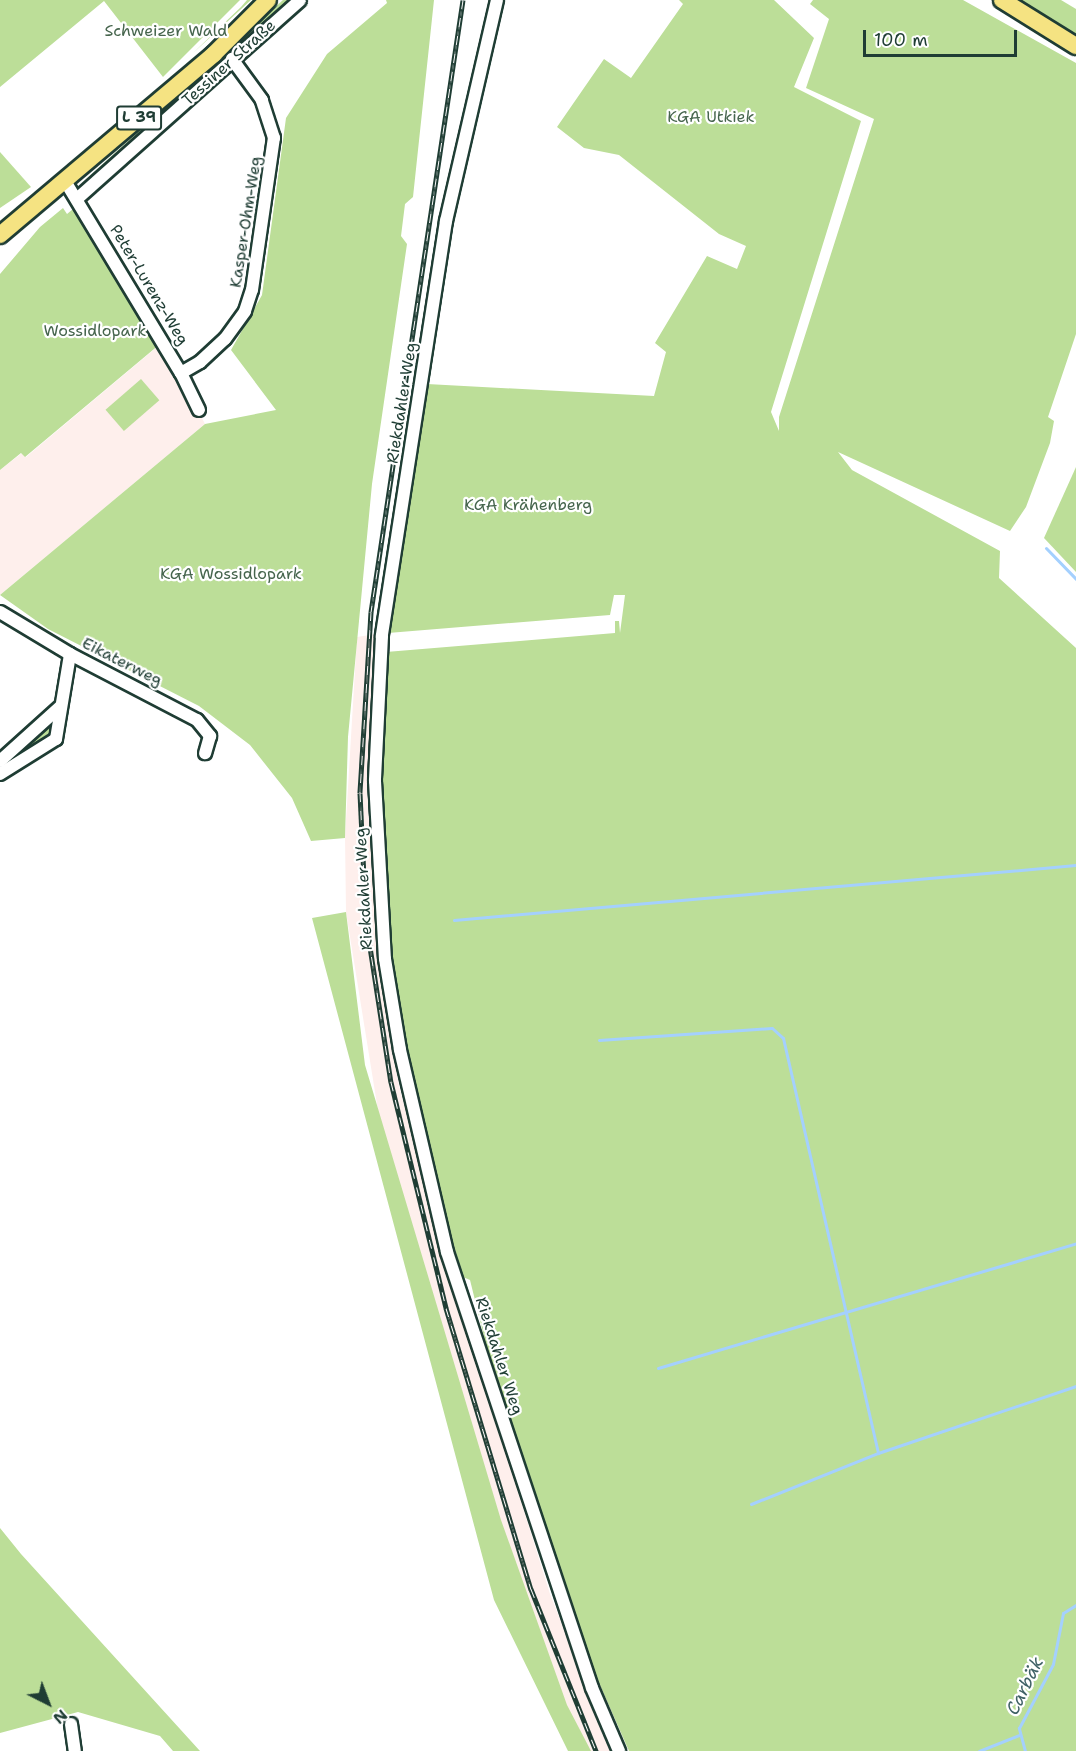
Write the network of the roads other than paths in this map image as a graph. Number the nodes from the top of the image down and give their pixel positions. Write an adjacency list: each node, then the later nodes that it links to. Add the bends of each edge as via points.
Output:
1 (268, 0): 7 (main road, Tessiner Straße / L 39, via 214,54)
2 (300, 0): 6 (street, Tessiner Straße)
3 (497, 0): 20 (street, Riekdahler Weg, via 446,221 382,636 375,781 385,959 400,1050 447,1251 592,1688)
4 (1002, 0): 5 (main road)
5 (1076, 46)
6 (232, 59): 8 (street, Tessiner Straße); 10 (street, Kasper-Ohm-Weg, via 262,100 274,138 252,290 245,311 225,339)
7 (65, 181): 8 (street, Peter-Lurenz-Weg); 9 (main road, Tessiner Straße / L 39)
8 (78, 198): 10 (street, Peter-Lurenz-Weg)
9 (0, 235)
10 (182, 373): 11 (street, Peter-Lurenz-Weg)
11 (198, 410)
12 (0, 612): 13 (street, Eikaterweg)
13 (70, 654): 14 (street); 15 (street, Eikaterweg, via 197,720 210,736)
14 (60, 707): 16 (street); 17 (street, via 56,739)
15 (205, 753)
16 (0, 761)
17 (0, 774)
18 (71, 1724): 19 (street)
19 (75, 1751)
20 (619, 1751)

